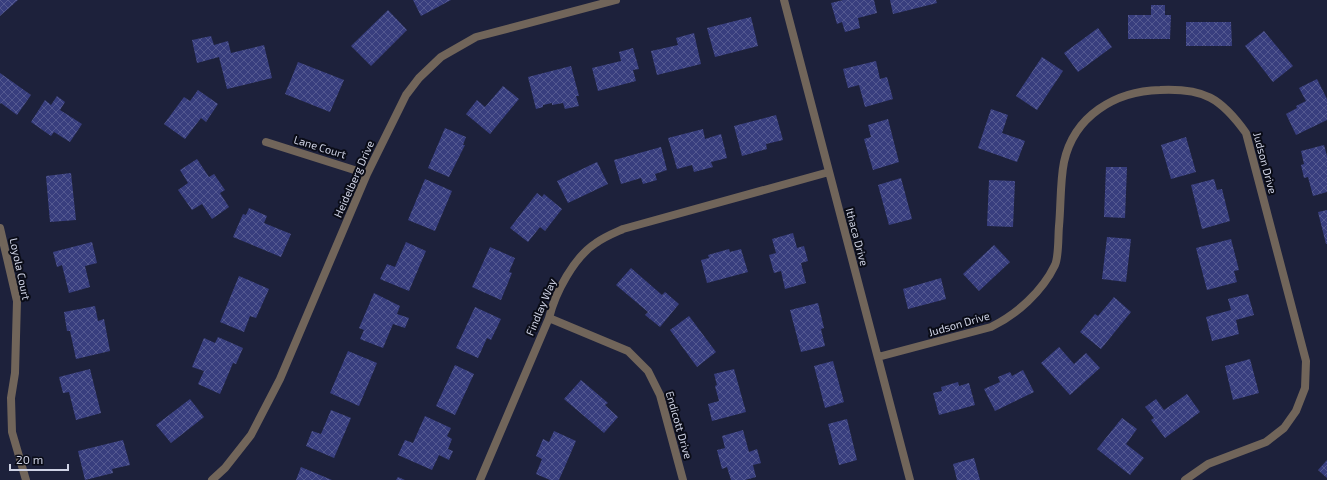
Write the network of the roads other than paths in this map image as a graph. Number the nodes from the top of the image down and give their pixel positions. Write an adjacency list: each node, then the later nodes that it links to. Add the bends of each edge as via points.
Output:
1 (616, 0): 5 (street, Heidelberg Drive, via 476,37 441,57 406,94)
2 (784, 0): 4 (street, Ithaca Drive)
3 (266, 142): 5 (street, Lane Court)
4 (829, 172): 7 (street, Findlay Way, via 623,229 595,243 570,269); 8 (street, Ithaca Drive)
5 (367, 174): 10 (street, Heidelberg Drive, via 280,379 251,435)
6 (0, 228): 9 (street, Loyola Court, via 17,301 15,372 11,398 12,432)
7 (548, 318): 11 (street, Findlay Way); 12 (street, Endicott Drive, via 628,351 648,371 660,395)
8 (878, 357): 13 (street, Ithaca Drive); 14 (street, Judson Drive, via 991,328 1007,319 1035,295 1056,264 1064,162 1073,136 1090,115 1114,99 1149,90 1183,89 1208,96 1230,111 1246,133 1306,361 1305,388 1296,411 1284,428 1266,442 1208,464)
9 (26, 480)
10 (212, 480)
11 (480, 480)
12 (683, 480)
13 (910, 480)
14 (1185, 480)

